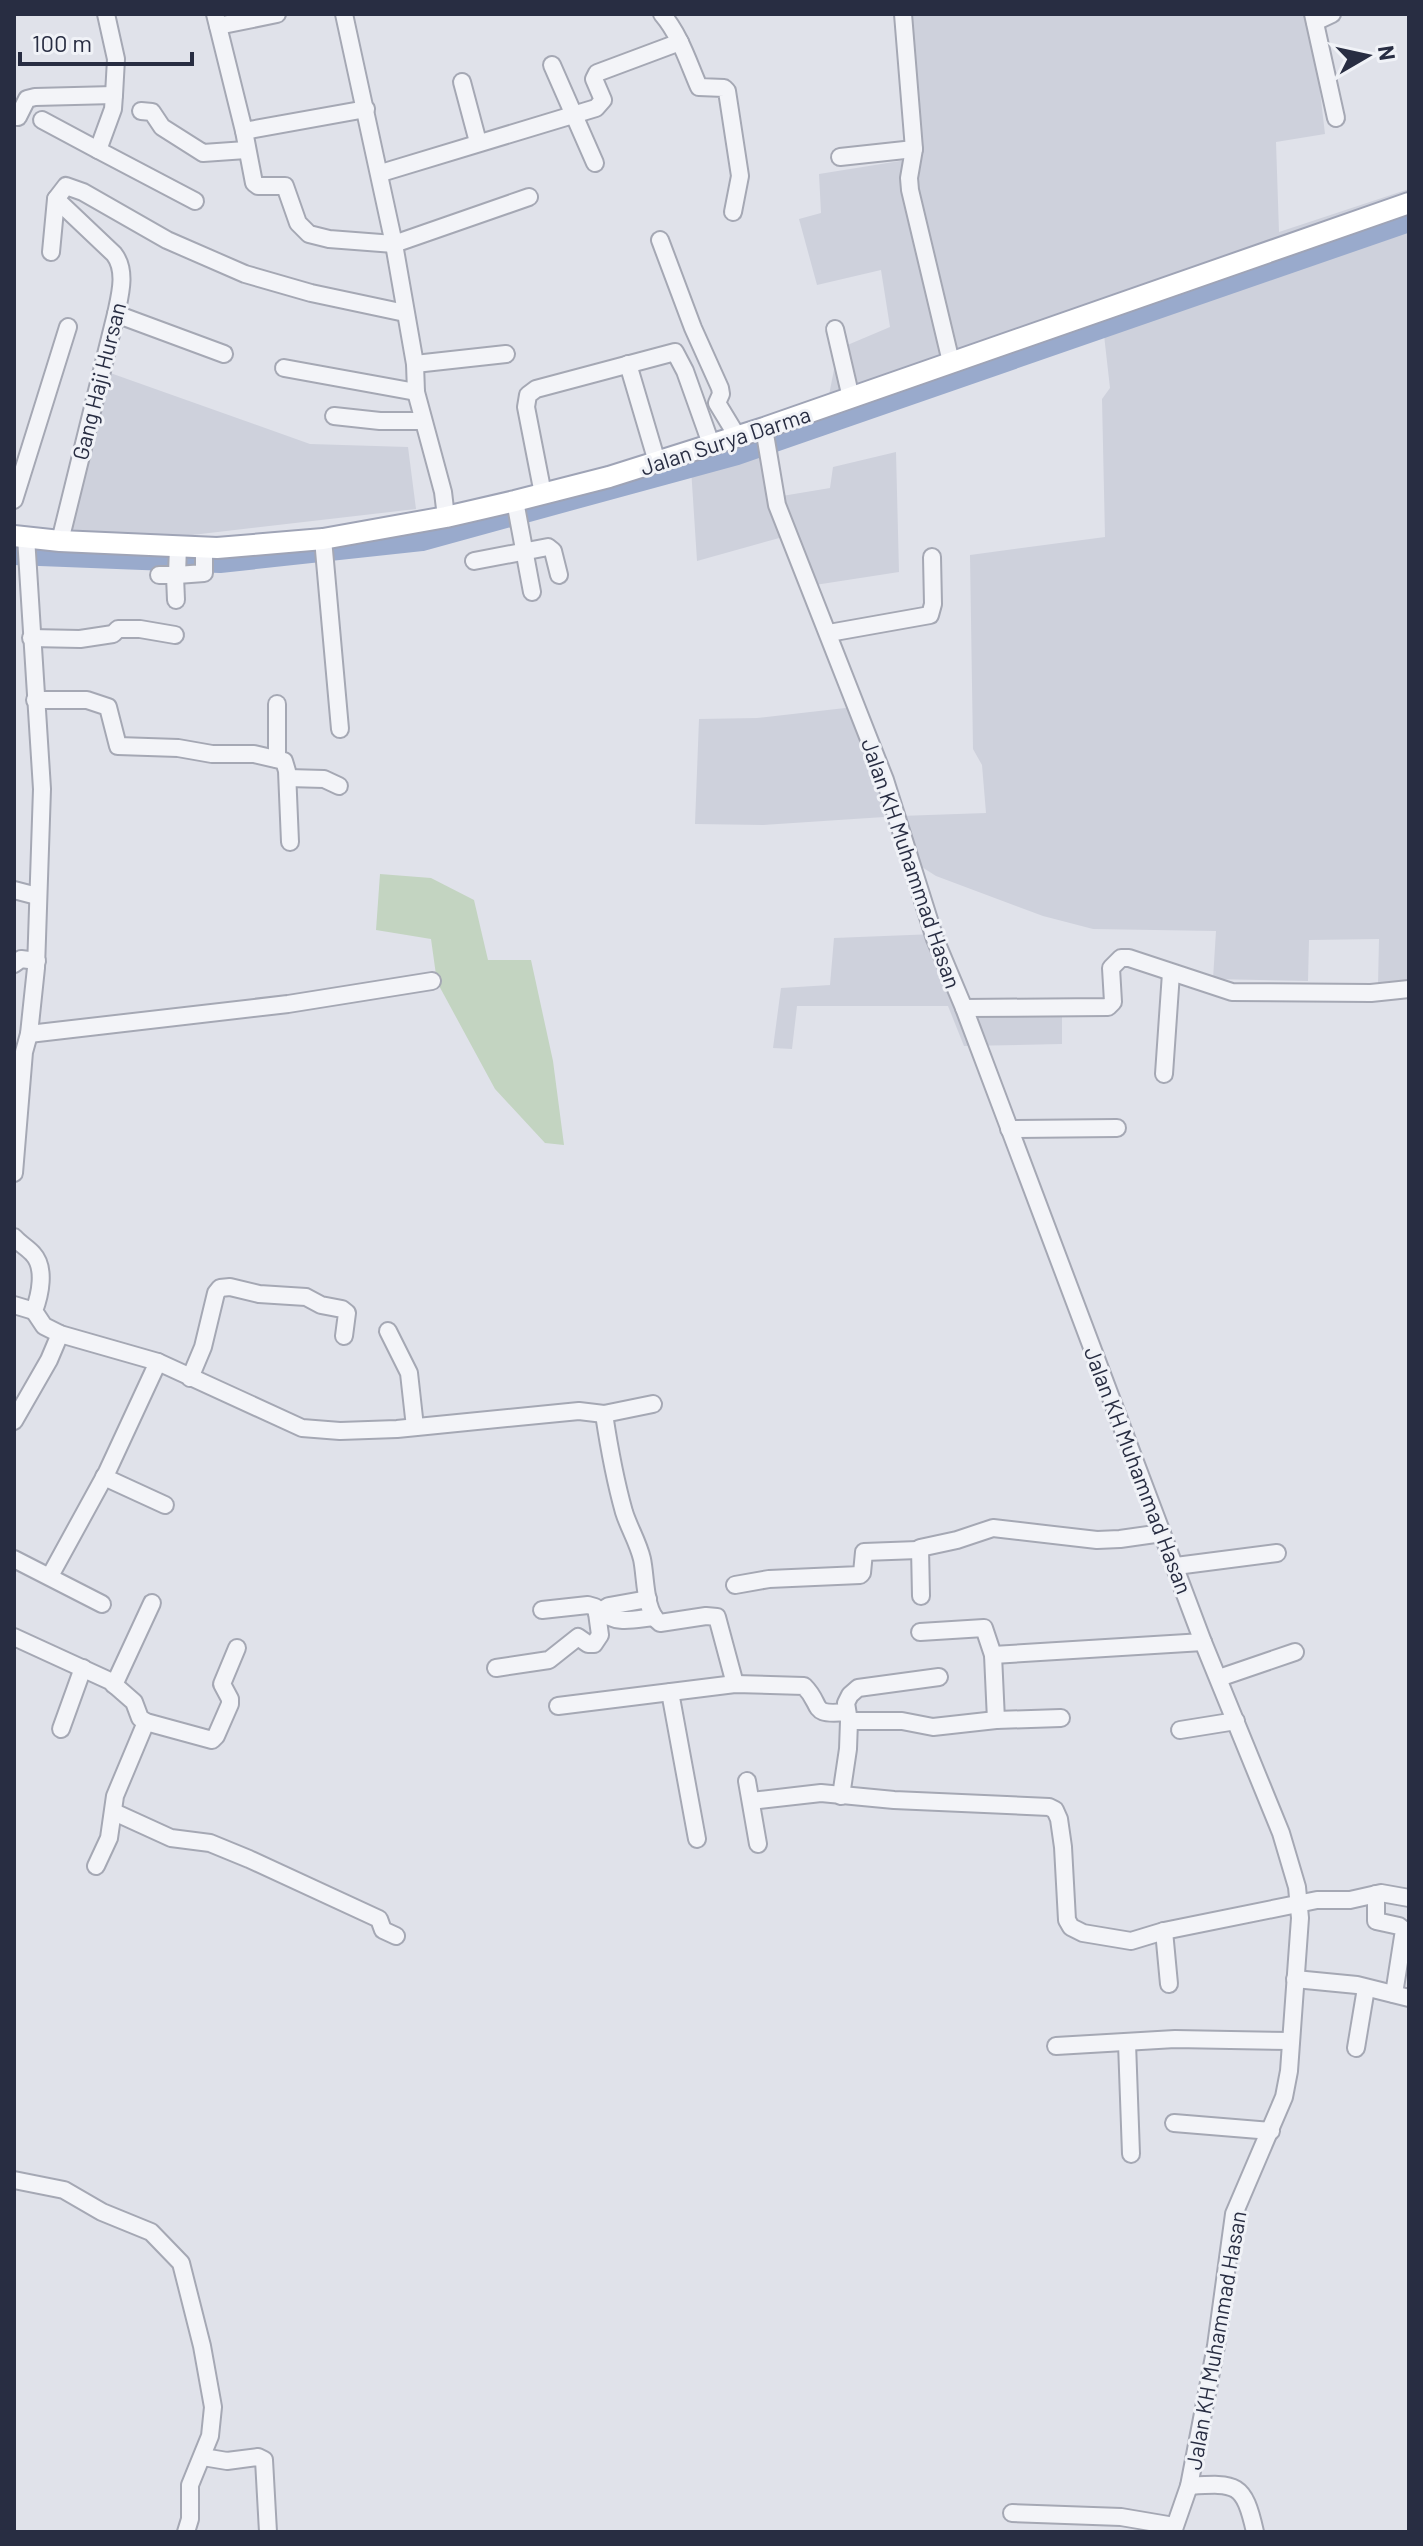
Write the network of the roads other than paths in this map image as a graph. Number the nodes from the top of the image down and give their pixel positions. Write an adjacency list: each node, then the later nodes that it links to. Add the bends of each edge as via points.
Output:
1 (106, 14): 12 (street, via 116,59)
2 (277, 14): 8 (street)
3 (344, 14): 13 (street)
4 (662, 14): 9 (street)
5 (903, 14): 21 (street)
6 (1332, 14): 7 (street)
7 (1314, 18): 17 (street)
8 (216, 20): 19 (street)
9 (680, 42): 15 (street, via 597,73 600,106); 31 (street, via 699,87 727,91 740,176)
10 (552, 65): 15 (street)
11 (462, 82): 20 (street)
12 (114, 95): 16 (street, via 35,97 22,104); 22 (street)
13 (366, 109): 19 (street); 26 (street)
14 (141, 111): 23 (street, via 152,112 162,127 206,154)
15 (574, 115): 20 (street); 25 (street)
16 (18, 117)
17 (1336, 118)
18 (42, 120): 22 (street)
19 (244, 131): 23 (street)
20 (478, 142): 26 (street)
21 (914, 149): 24 (street); 41 (street, via 910,190)
22 (98, 150): 29 (street)
23 (246, 150): 33 (street, via 254,183 288,188 303,229 329,239)
24 (840, 157)
25 (595, 163)
26 (381, 173): 33 (street)
27 (529, 197): 33 (street)
28 (56, 199): 34 (street); 35 (street, via 66,186 73,187 167,240 245,274); 36 (street, Gang Haji Hursan, via 118,259)
29 (195, 201)
30 (1409, 203): 41 (main road, Jalan Surya Darma)
31 (733, 212)
32 (660, 240): 50 (street, via 720,388 718,409)
33 (394, 244): 35 (street)
34 (51, 252)
35 (405, 313): 42 (street)
36 (116, 314): 39 (street); 58 (street, Gang Haji Hursan)
37 (68, 327): 54 (street)
38 (835, 329): 46 (street)
39 (224, 354)
40 (506, 354): 42 (street)
41 (951, 362): 46 (main road, Jalan Surya Darma)
42 (415, 364): 45 (street)
43 (628, 364): 51 (street, via 670,351 678,354); 52 (street); 53 (street, via 528,395)
44 (284, 368): 45 (street)
45 (416, 392): 48 (street)
46 (851, 398): 49 (main road, Jalan Surya Darma)
47 (334, 416): 48 (street)
48 (422, 421): 56 (street)
49 (765, 432): 50 (main road, Jalan Surya Darma); 68 (street, Jalan KH Muhammad Hasan, via 777,505)
50 (737, 436): 51 (main road, Jalan Surya Darma)
51 (711, 444): 52 (main road, Jalan Surya Darma)
52 (657, 462): 53 (main road, Jalan Surya Darma)
53 (543, 494): 55 (main road, Jalan Surya Darma)
54 (14, 500)
55 (516, 507): 56 (main road, Jalan Surya Darma); 60 (street)
56 (446, 517): 59 (main road, Jalan Surya Darma)
57 (22, 541): 58 (main road, Jalan Surya Darma); 70 (street)
58 (60, 541): 64 (main road, Jalan Surya Darma)
59 (324, 542): 61 (main road, Jalan Surya Darma); 73 (street)
60 (522, 544): 63 (street); 65 (street, via 551,548); 66 (street)
61 (204, 557): 64 (main road, Jalan Surya Darma); 64 (street, via 200,574)
62 (932, 557): 68 (street, via 930,615)
63 (474, 561)
64 (174, 566): 67 (street)
65 (559, 575)
66 (532, 592)
67 (176, 600)
68 (829, 633): 85 (street, Jalan KH Muhammad Hasan)
69 (175, 635): 70 (street, via 127,628 80,639)
70 (31, 638): 71 (street)
71 (35, 700): 74 (street, via 87,700 108,707 118,746); 79 (street, via 42,789)
72 (277, 704): 74 (street)
73 (340, 729)
74 (277, 759): 75 (street, via 284,761)
75 (288, 778): 76 (street, via 324,779); 77 (street)
76 (339, 786)
77 (290, 842)
78 (14, 890): 79 (street)
79 (37, 896): 80 (street)
80 (37, 961): 81 (street, via 21,959); 86 (street)
81 (14, 964)
82 (1171, 973): 84 (street, via 1232,992); 85 (street, via 1121,958 1111,968 1113,1002 1108,1007); 87 (street)
83 (432, 981): 86 (street)
84 (1409, 989)
85 (964, 1008): 89 (street, Jalan KH Muhammad Hasan)
86 (23, 1044): 90 (street)
87 (1164, 1074)
88 (1117, 1128): 89 (street)
89 (1009, 1129): 105 (street, Jalan KH Muhammad Hasan)
90 (14, 1173)
91 (14, 1237): 93 (street, via 40,1267)
92 (14, 1305): 93 (street)
93 (34, 1311): 95 (street, via 44,1326)
94 (388, 1331): 102 (street, via 409,1373)
95 (60, 1334): 97 (street); 101 (street)
96 (344, 1336): 98 (street, via 347,1313 339,1307 306,1297 220,1288)
97 (158, 1362): 98 (street); 103 (street)
98 (190, 1378): 102 (street, via 302,1428)
99 (653, 1404): 100 (street)
100 (604, 1414): 102 (street, via 579,1411); 113 (street, via 610,1457 641,1556)
101 (14, 1421)
102 (415, 1427)
103 (104, 1477): 104 (street); 110 (street)
104 (165, 1505)
105 (1162, 1533): 106 (street, via 1097,1540 989,1528); 109 (street, Jalan KH Muhammad Hasan)
106 (918, 1550): 111 (street, via 864,1552 860,1575); 112 (street)
107 (1277, 1553): 109 (street)
108 (14, 1559): 110 (street)
109 (1176, 1566): 121 (street, Jalan KH Muhammad Hasan)
110 (50, 1576): 115 (street)
111 (735, 1585)
112 (921, 1596)
113 (648, 1599): 117 (street); 118 (street)
114 (152, 1603): 130 (street)
115 (102, 1604)
116 (542, 1610): 117 (street, via 588,1605)
117 (599, 1612): 118 (street, via 617,1621); 126 (street, via 600,1635 594,1644 578,1637 549,1660)
118 (654, 1617): 129 (street, via 660,1623 717,1617)
119 (920, 1632): 124 (street, via 984,1628)
120 (14, 1637): 125 (street)
121 (1203, 1642): 124 (street); 128 (street, Jalan KH Muhammad Hasan)
122 (237, 1648): 137 (street, via 222,1684 230,1704 214,1739)
123 (1295, 1652): 128 (street)
124 (993, 1655): 135 (street)
125 (83, 1668): 130 (street); 138 (street)
126 (496, 1668)
127 (939, 1677): 133 (street, via 858,1688 846,1703)
128 (1219, 1678): 136 (street, Jalan KH Muhammad Hasan)
129 (735, 1684): 131 (street); 133 (street, via 804,1686 817,1709)
130 (114, 1685): 137 (street, via 134,1702)
131 (670, 1692): 132 (street); 144 (street)
132 (558, 1706)
133 (848, 1717): 135 (street, via 941,1727); 141 (street)
134 (1061, 1718): 135 (street)
135 (996, 1720)
136 (1236, 1721): 139 (street); 149 (street, Jalan KH Muhammad Hasan, via 1281,1833)
137 (146, 1722): 143 (street, via 115,1796)
138 (61, 1729)
139 (1180, 1730)
140 (747, 1781): 142 (street)
141 (841, 1796): 142 (street, via 821,1793); 150 (street, via 1049,1807 1059,1819 1071,1927 1131,1941)
142 (751, 1801): 145 (street)
143 (114, 1812): 146 (street); 151 (street, via 171,1838 210,1843 249,1859 379,1919 383,1930)
144 (697, 1839)
145 (758, 1844)
146 (96, 1866)
147 (1376, 1894): 148 (street); 149 (street); 155 (street, via 1376,1921 1404,1930)
148 (1409, 1898)
149 (1300, 1904): 150 (street); 152 (street, Jalan KH Muhammad Hasan)
150 (1164, 1931): 153 (street)
151 (396, 1936)
152 (1295, 1979): 154 (street); 156 (street, Jalan KH Muhammad Hasan)
153 (1169, 1984)
154 (1366, 1988): 155 (street); 159 (street)
155 (1402, 1996)
156 (1291, 2041): 157 (street); 161 (street, Jalan KH Muhammad Hasan, via 1284,2097)
157 (1127, 2043): 158 (street); 162 (street)
158 (1056, 2046)
159 (1356, 2048)
160 (1174, 2123): 161 (street)
161 (1271, 2131): 165 (street, Jalan KH Muhammad Hasan, via 1234,2214)
162 (1131, 2154)
163 (14, 2180): 164 (street, via 64,2190 151,2232 181,2263 213,2407)
164 (203, 2457): 168 (street, via 190,2485); 169 (street, via 264,2460)
165 (1189, 2486): 167 (street, Jalan KH Muhammad Hasan); 170 (street, via 1236,2488)
166 (1012, 2513): 167 (street, via 1121,2517)
167 (1174, 2529)
168 (186, 2532)
169 (268, 2532)
170 (1255, 2532)

